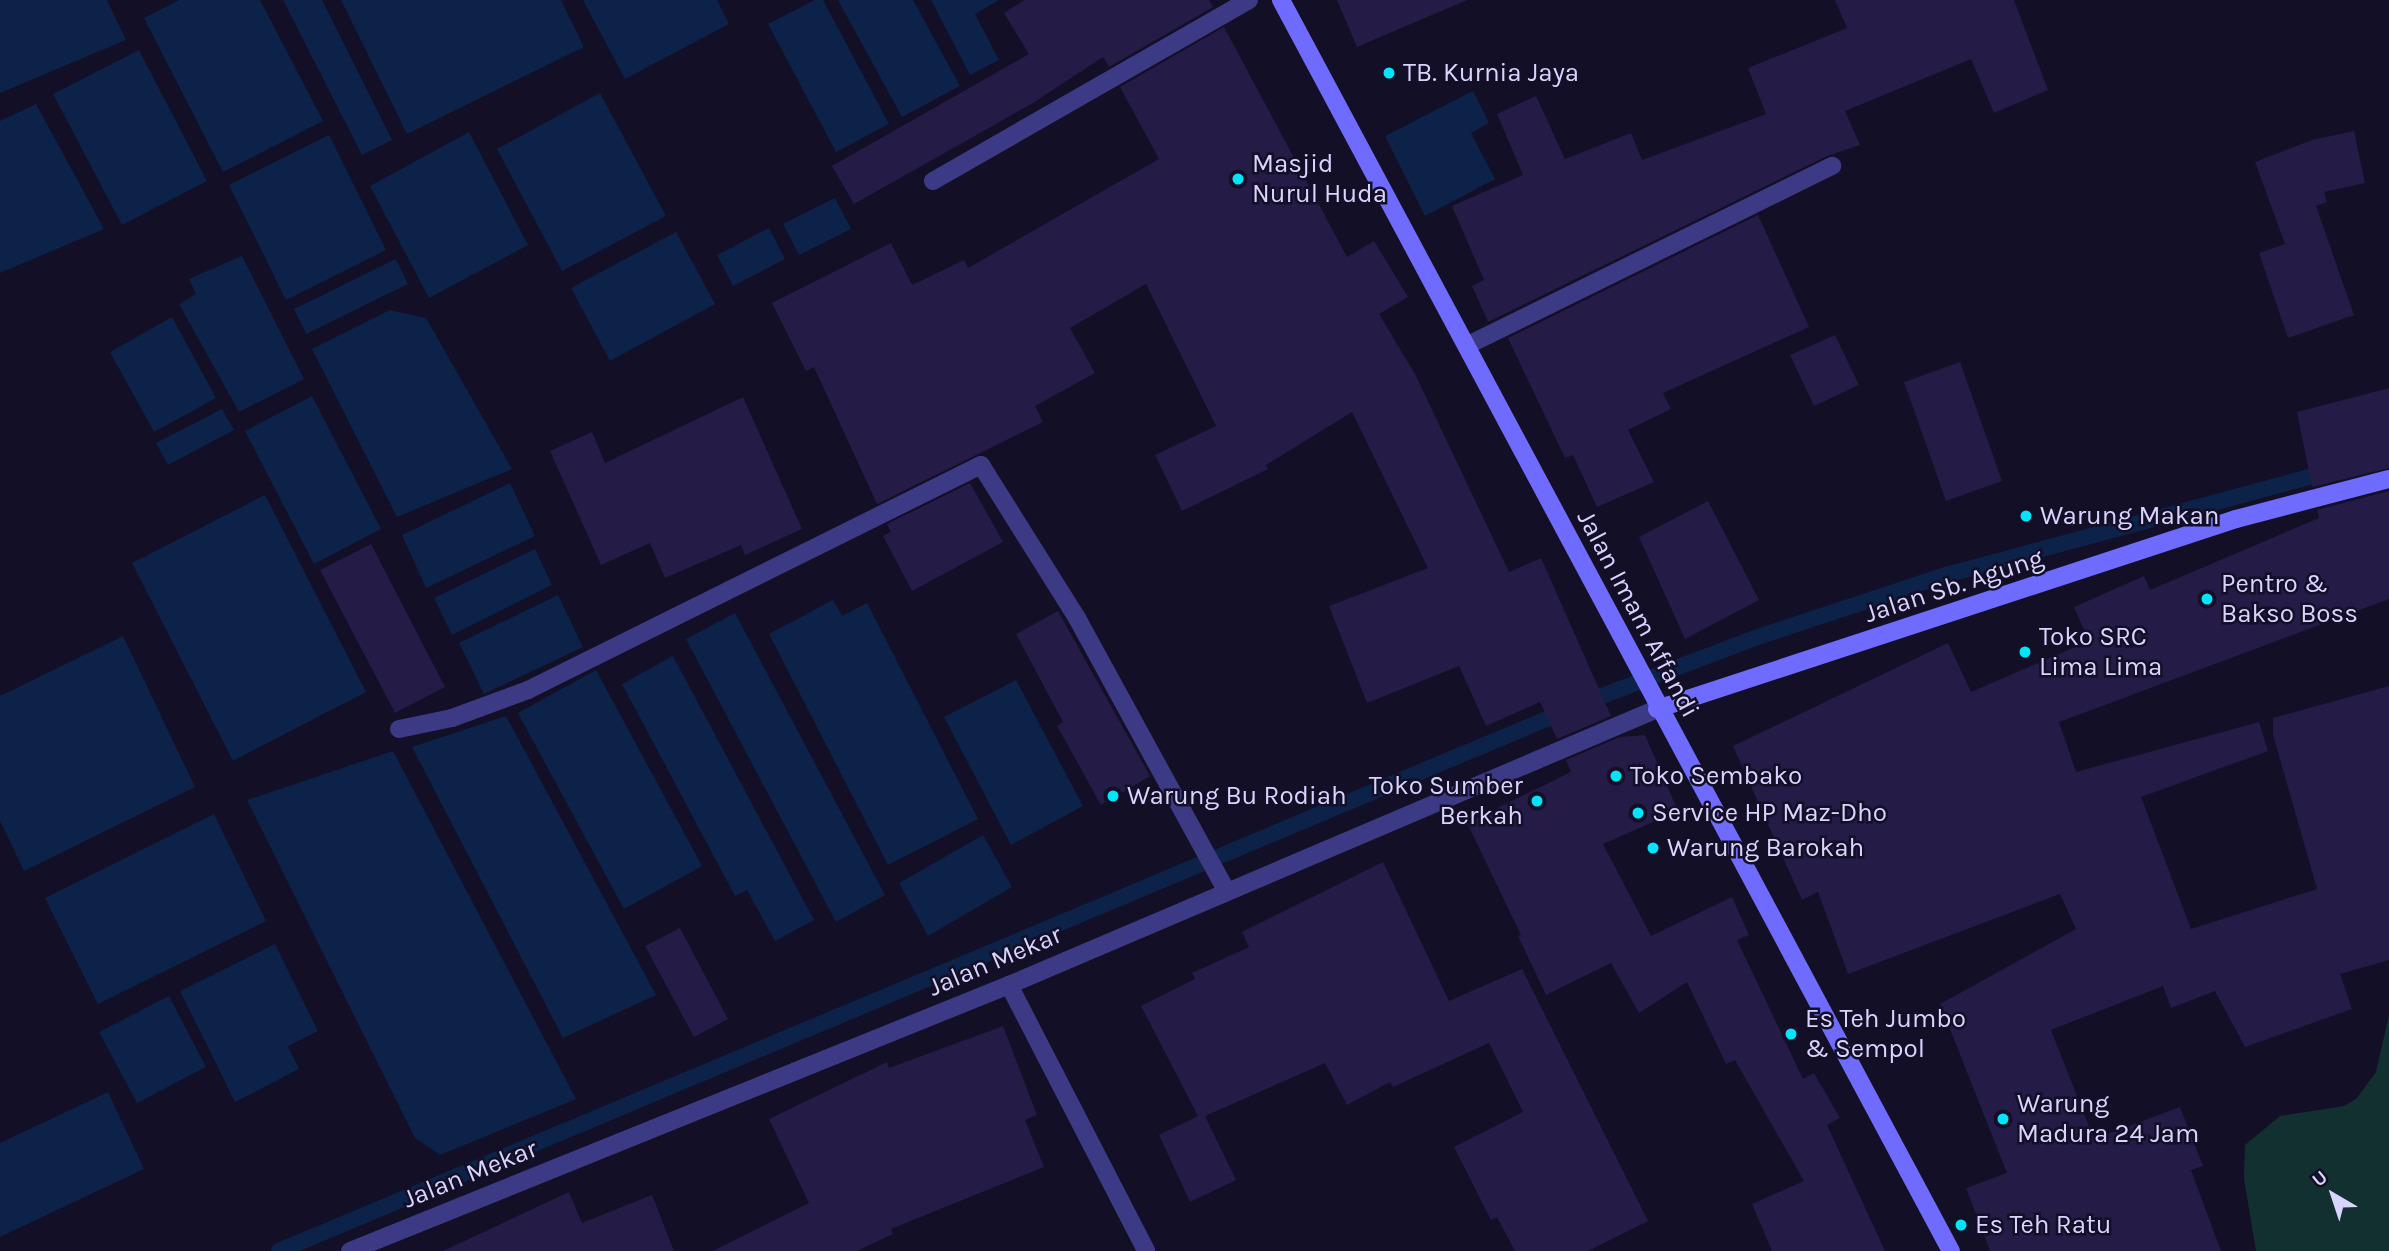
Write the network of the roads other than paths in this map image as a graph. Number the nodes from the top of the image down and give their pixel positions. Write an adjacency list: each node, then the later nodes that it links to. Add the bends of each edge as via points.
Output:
1 (1249, 0): 4 (street)
2 (1281, 0): 5 (street, Jalan Imam Affandi)
3 (1832, 166): 5 (street)
4 (933, 181)
5 (1468, 345): 7 (street, Jalan Imam Affandi)
6 (2389, 479): 7 (street, Jalan Sb. Agung, via 2236,519)
7 (1657, 709): 9 (street, Jalan Mekar); 13 (street, Jalan Imam Affandi)
8 (399, 729): 9 (street, via 453,718 528,691 981,466 1077,618)
9 (1227, 892): 10 (street, Jalan Mekar)
10 (1009, 985): 11 (street, Jalan Mekar); 12 (street)
11 (349, 1251)
12 (1146, 1251)
13 (1951, 1251)

